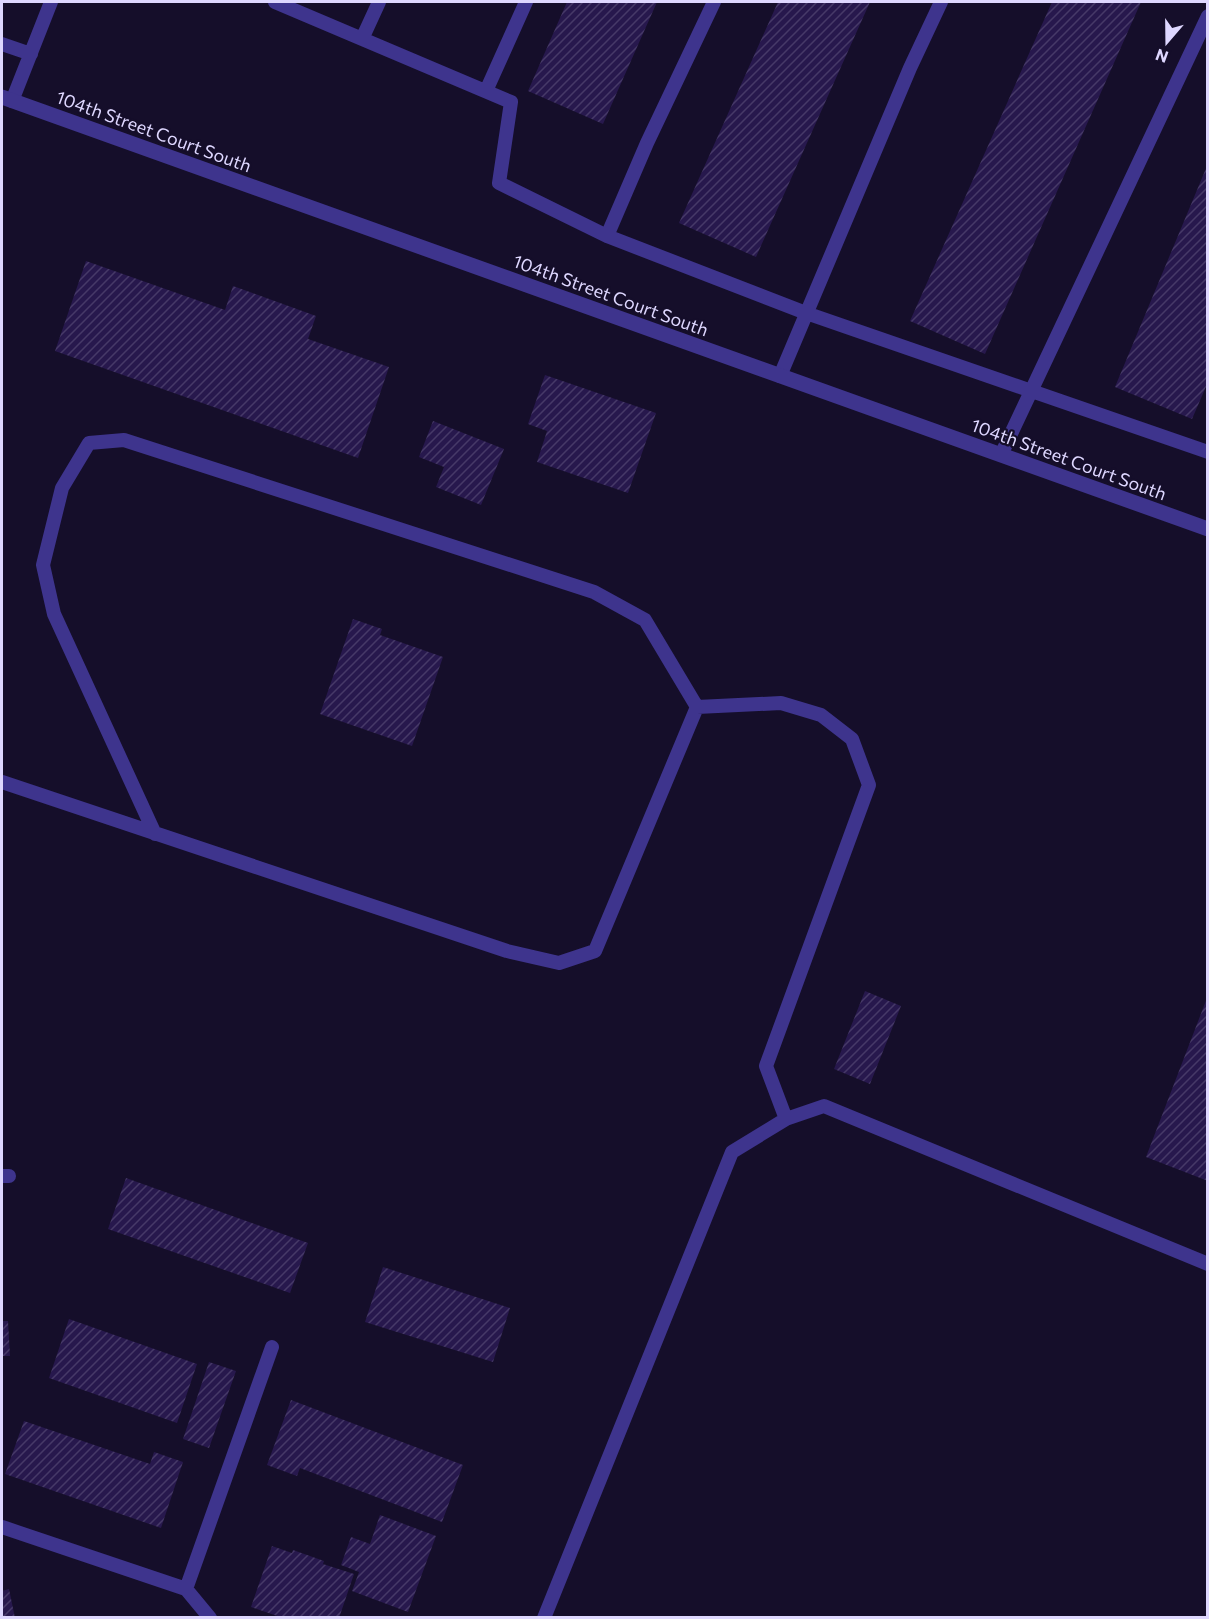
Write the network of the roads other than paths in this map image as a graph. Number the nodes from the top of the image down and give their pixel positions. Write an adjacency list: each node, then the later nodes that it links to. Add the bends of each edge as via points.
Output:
1 (51, 2): 10 (lane)
2 (275, 2): 8 (lane)
3 (379, 2): 8 (lane)
4 (526, 2): 11 (lane)
5 (714, 2): 13 (lane)
6 (940, 2): 14 (lane)
7 (1208, 16): 16 (lane)
8 (362, 39): 11 (lane)
9 (2, 44): 10 (lane)
10 (31, 54): 12 (lane)
11 (486, 91): 13 (lane, via 511,102 499,183)
12 (7, 99): 15 (street, 104th Street Court South)
13 (607, 236): 14 (lane)
14 (806, 313): 15 (lane); 16 (lane)
15 (780, 376): 18 (street, 104th Street Court South)
16 (1031, 391): 17 (lane); 18 (lane)
17 (1208, 452)
18 (1001, 455): 19 (street, 104th Street Court South)
19 (1208, 529)
20 (697, 707): 22 (lane, via 595,951 559,963 507,951); 22 (lane, via 645,620 594,592 124,440 89,442 62,488 43,566 54,614); 23 (lane, via 781,703 821,715 852,739 869,785 766,1066)
21 (2, 782): 22 (lane)
22 (155, 834)
23 (786, 1119): 24 (lane, via 824,1106); 29 (lane, via 732,1152)
24 (1208, 1264)
25 (272, 1347): 27 (lane)
26 (2, 1527): 27 (lane)
27 (186, 1589): 28 (lane)
28 (210, 1617)
29 (544, 1617)

